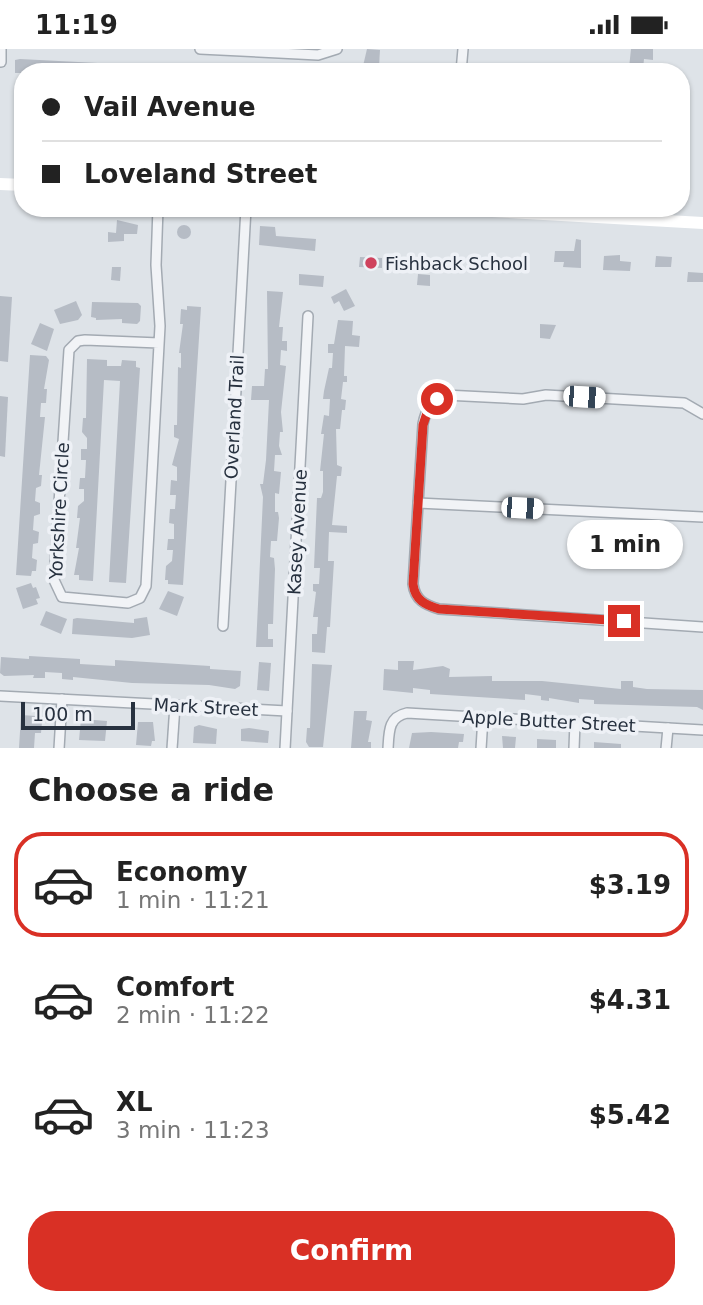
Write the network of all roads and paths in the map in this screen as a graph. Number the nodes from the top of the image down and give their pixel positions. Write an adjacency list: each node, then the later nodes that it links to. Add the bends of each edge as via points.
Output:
1 (1, 49): 5 (street)
2 (200, 49): 4 (street)
3 (336, 49): 4 (street, via 318,55)
4 (258, 51)
5 (1, 62)
6 (158, 217): 11 (street, Yorkshire Circle)
7 (246, 217): 15 (street, Overland Trail)
8 (596, 217): 9 (main road)
9 (703, 223)
10 (308, 316): 20 (street, Kasey Avenue)
11 (159, 343): 11 (street, Yorkshire Circle, via 144,593 128,603 62,597 54,580 69,350 85,340)
12 (703, 414): 13 (street, via 684,403 445,395 430,404 423,425)
13 (418, 503): 14 (street); 16 (street, via 413,584 417,598 426,606)
14 (703, 517)
15 (223, 626)
16 (703, 627)
17 (0, 696): 18 (street, Mark Street)
18 (62, 699): 19 (street, Mark Street); 25 (street)
19 (174, 705): 20 (street, Mark Street); 26 (street)
20 (287, 712): 27 (street, Kasey Avenue)
21 (483, 717): 22 (street, Apple Butter Street); 28 (street, Apple Butter Street, via 408,713 395,717); 29 (street)
22 (575, 722): 23 (street, Apple Butter Street); 30 (street)
23 (667, 728): 24 (street, Apple Butter Street); 31 (street)
24 (703, 730)
25 (59, 748)
26 (172, 748)
27 (285, 748)
28 (388, 748)
29 (481, 748)
30 (574, 748)
31 (666, 748)

